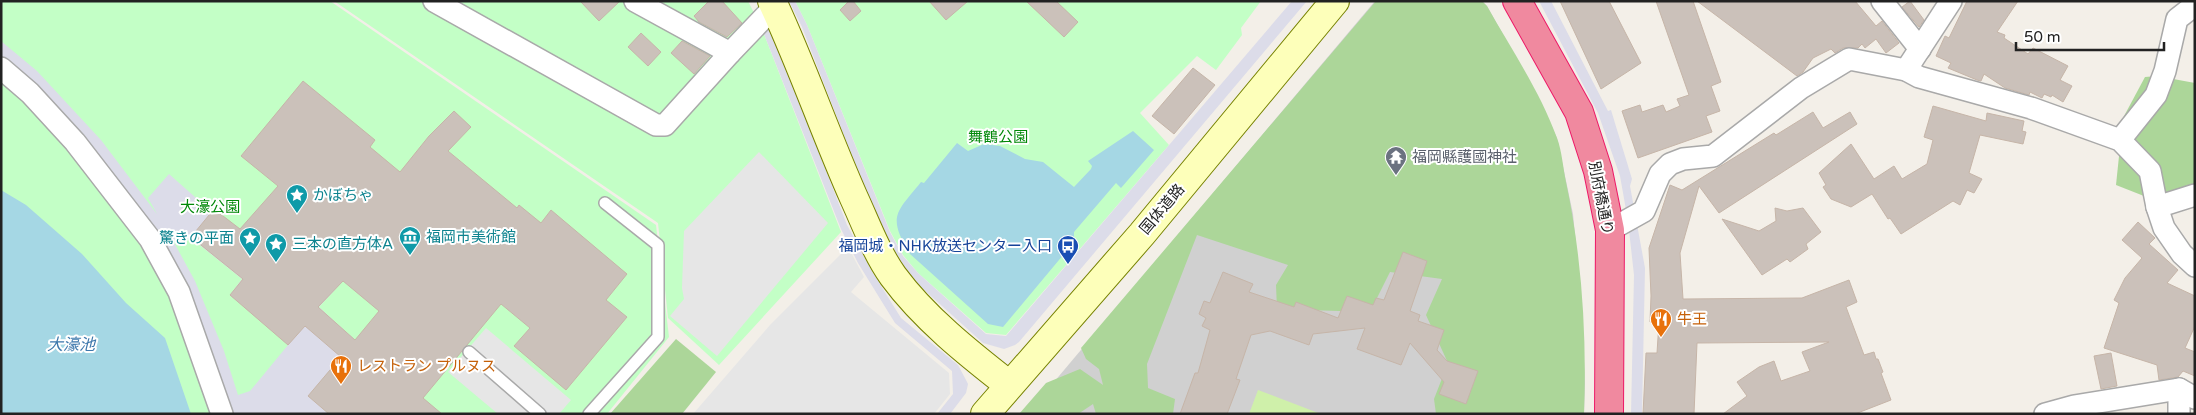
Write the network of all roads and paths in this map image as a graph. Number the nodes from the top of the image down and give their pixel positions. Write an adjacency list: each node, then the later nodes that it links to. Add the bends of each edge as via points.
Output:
1 (434, 1): 10 (street, via 656,125 665,125)
2 (635, 1): 10 (street)
3 (1335, 1): 20 (street, 国体道路, via 1142,234)
4 (1517, 1): 17 (highway, 別府橋通り, via 1579,112 1598,171)
5 (1882, 1): 9 (street)
6 (1951, 1): 9 (street)
7 (773, 4): 10 (street); 20 (street, via 837,160 876,247 893,276 946,333)
8 (2195, 5): 13 (street, via 2177,18 2156,96)
9 (1920, 49): 12 (street)
10 (730, 53)
11 (1, 68): 23 (street, via 30,92 75,142 150,239 179,292)
12 (1906, 70): 13 (street, via 1919,77 2031,108); 17 (street, via 1848,60 1801,88 1713,156 1670,164 1660,174 1644,212)
13 (2120, 140): 16 (street, via 2150,171)
14 (2195, 195): 16 (street)
15 (605, 203): 25 (lane, via 658,245 658,337)
16 (2157, 207): 18 (street, via 2164,228)
17 (1610, 230): 27 (highway, 別府橋通り)
18 (2195, 266)
19 (469, 352): 24 (lane)
20 (1010, 385): 26 (street, 国体道路)
21 (2187, 394): 22 (street); 29 (street)
22 (2074, 410): 28 (street)
23 (222, 414)
24 (540, 414)
25 (589, 414)
26 (985, 414)
27 (1609, 414)
28 (2045, 414)
29 (2179, 414)

